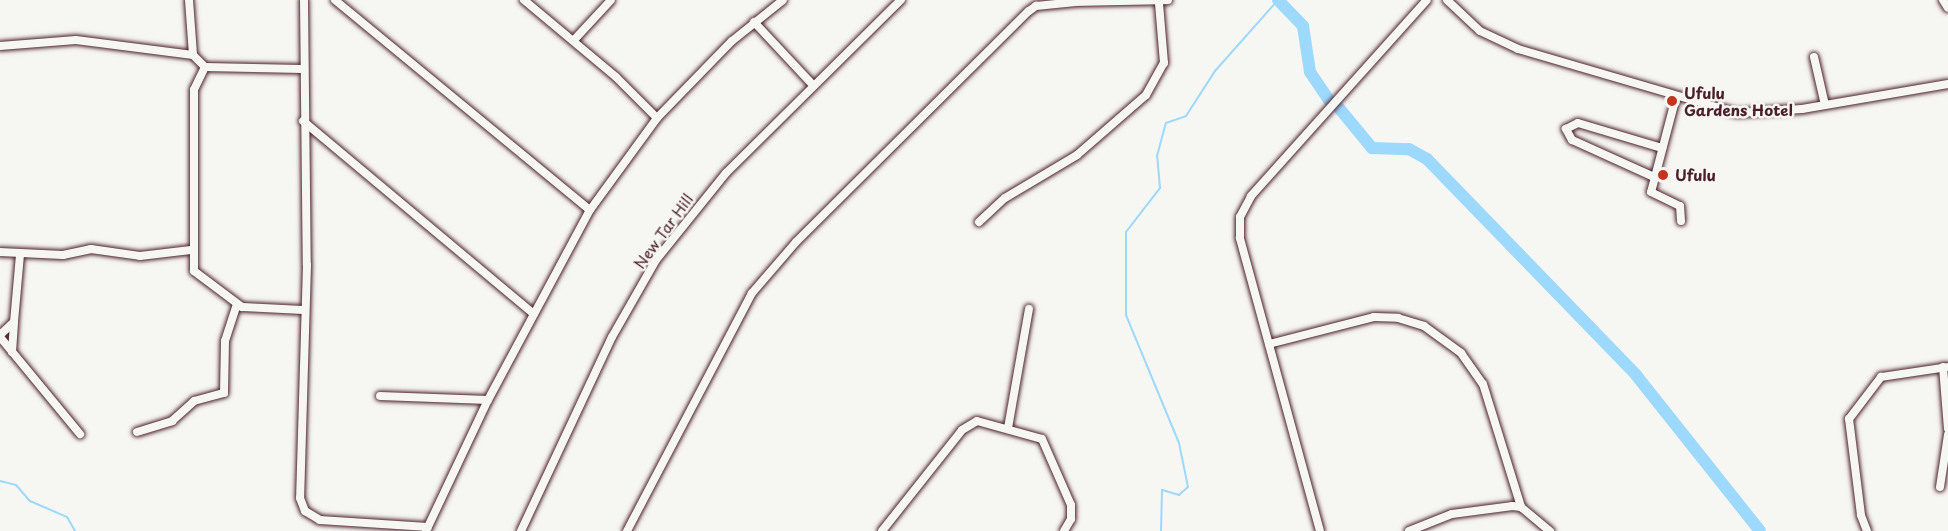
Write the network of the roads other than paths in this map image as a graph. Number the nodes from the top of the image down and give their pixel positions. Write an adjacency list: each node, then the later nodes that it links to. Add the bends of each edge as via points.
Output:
1 (189, 0): 18 (street)
2 (304, 0): 21 (street)
3 (334, 0): 30 (street)
4 (524, 0): 16 (street)
5 (611, 0): 16 (street)
6 (783, 0): 15 (street)
7 (901, 0): 23 (street, New Tar Hill)
8 (1168, 0): 13 (street)
9 (1427, 0): 42 (street, via 1242,210 1239,232)
10 (1447, 0): 24 (street, via 1480,31 1500,41)
11 (1943, 0): 14 (street)
12 (1035, 3): 13 (street); 56 (street, via 804,233 752,293)
13 (1159, 3): 32 (street, via 1164,63 1146,94 1077,155 1005,198)
14 (1948, 8)
15 (754, 22): 23 (street); 26 (street)
16 (574, 40): 26 (street)
17 (0, 46): 18 (street, via 76,40)
18 (193, 55): 20 (street)
19 (1814, 57): 25 (street)
20 (205, 67): 21 (street); 33 (street, via 194,90)
21 (302, 69): 27 (street)
22 (1948, 84): 25 (street)
23 (813, 85): 55 (street, New Tar Hill, via 726,173 656,260 612,337)
24 (1676, 97): 25 (street, via 1746,114); 28 (street)
25 (1825, 105)
26 (657, 118): 30 (street)
27 (303, 121): 38 (street); 39 (street)
28 (1662, 148): 29 (street); 29 (street, via 1575,122 1566,129 1569,138)
29 (1654, 177): 31 (street, via 1652,195 1680,206)
30 (590, 210): 39 (street)
31 (1681, 221)
32 (979, 222)
33 (191, 250): 35 (street, via 140,256 91,249); 36 (street, via 197,275 223,289)
34 (0, 252): 35 (street)
35 (20, 255): 40 (street)
36 (237, 305): 38 (street); 49 (street, via 225,341 224,393 194,401 172,421)
37 (1029, 309): 47 (street)
38 (304, 310): 54 (street, via 300,498 304,511 320,520)
39 (533, 313): 46 (street)
40 (14, 322): 41 (street); 43 (street)
41 (0, 336): 43 (street)
42 (1269, 344): 53 (street, via 1374,317 1424,326 1461,353 1483,384); 59 (street)
43 (12, 353): 50 (street)
44 (1946, 367): 48 (street); 62 (street, via 1881,377 1849,419 1861,515)
45 (380, 396): 46 (street)
46 (488, 400): 54 (street)
47 (1008, 428): 57 (street, via 977,421 966,426); 58 (street, via 1037,435 1047,446 1071,505 1071,519)
48 (1948, 429)
49 (137, 432)
50 (80, 434)
51 (1948, 435): 52 (street)
52 (1940, 487)
53 (1521, 507): 60 (street, via 1459,512); 61 (street)
54 (427, 529)
55 (520, 531)
56 (627, 531)
57 (882, 531)
58 (1064, 531)
59 (1320, 531)
60 (1409, 531)
61 (1550, 531)
62 (1867, 531)

